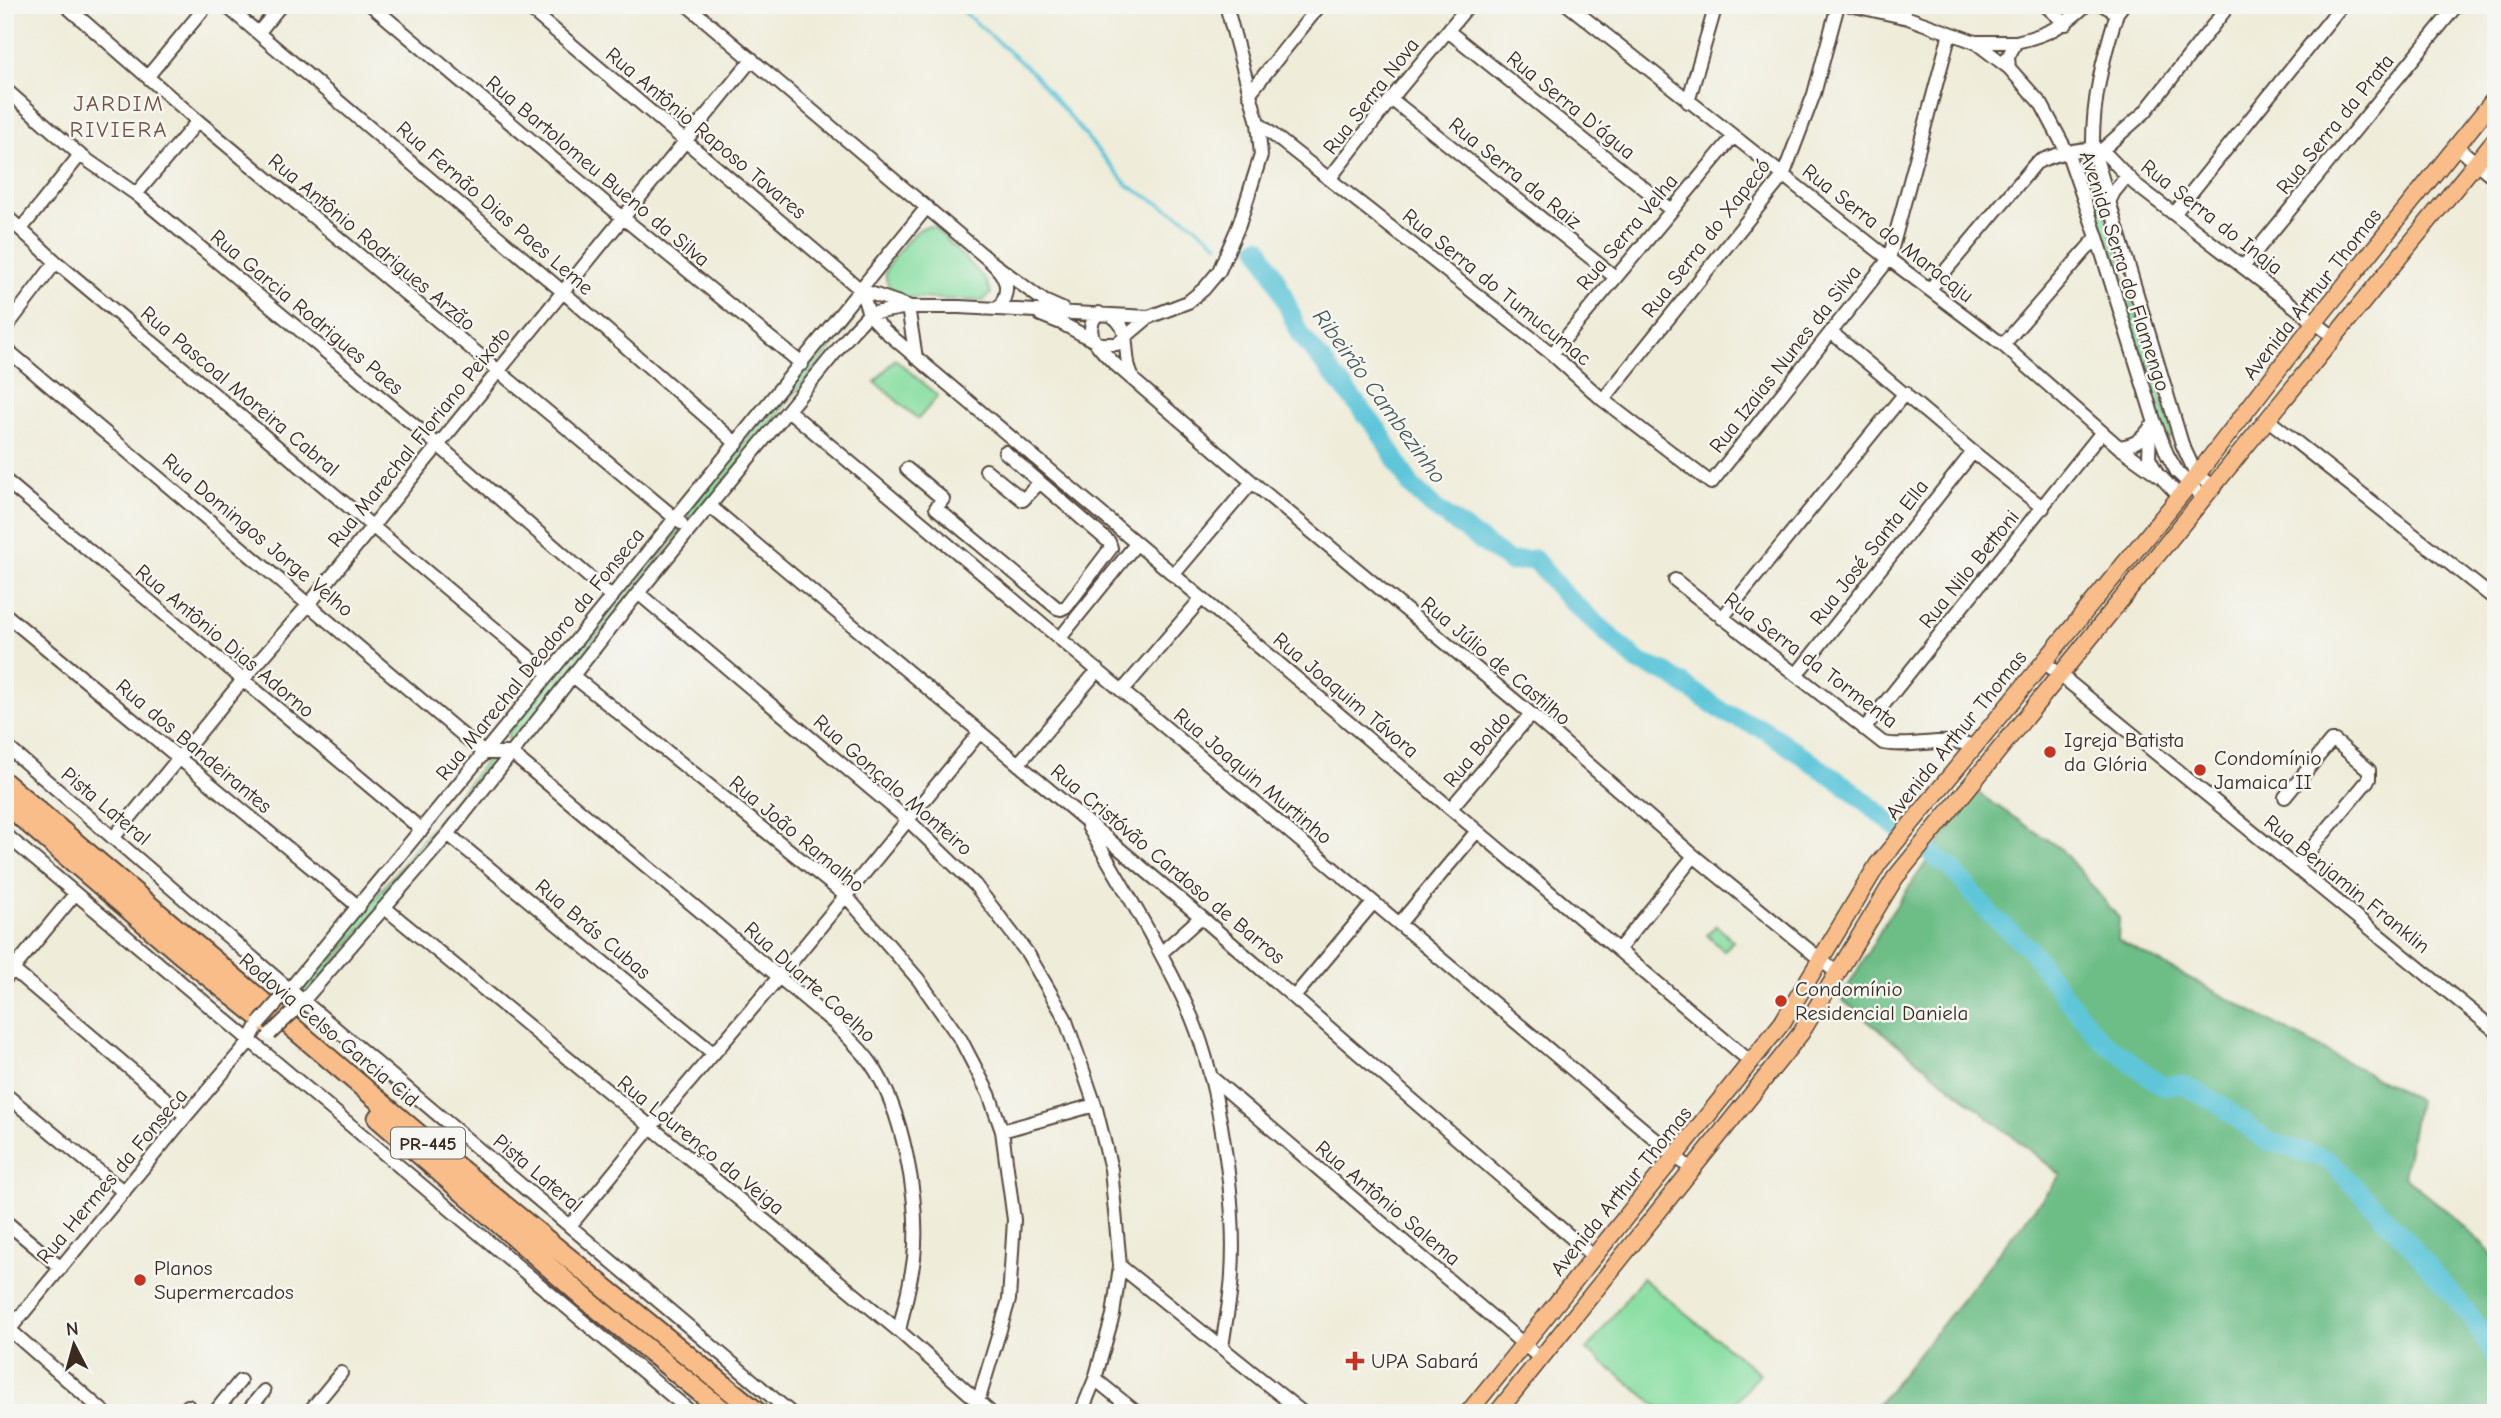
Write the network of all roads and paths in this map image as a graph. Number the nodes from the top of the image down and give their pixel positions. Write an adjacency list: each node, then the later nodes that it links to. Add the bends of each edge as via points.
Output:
1 (65, 5): 32 (street, Rua Antônio Rodrigues Arzão)
2 (207, 5): 32 (street)
3 (225, 5): 26 (street, Rua Fernão Dias Paes Leme)
4 (281, 5): 26 (street)
5 (371, 5): 60 (street, Rua Bartolomeu Bueno da Silva)
6 (526, 5): 44 (street, Rua Antônio Raposo Tavares)
7 (687, 5): 30 (street)
8 (1226, 5): 34 (street)
9 (1320, 5): 34 (street)
10 (1469, 5): 25 (street, Rua Serra Nova)
11 (1568, 5): 37 (street, Rua Serra do Maracaju)
12 (1716, 5): 37 (street)
13 (1838, 5): 50 (street, Rua Serra do Xapecó, via 1814,94)
14 (1850, 5): 23 (street)
15 (1894, 5): 23 (street)
16 (2045, 5): 24 (street)
17 (2086, 5): 24 (street)
18 (2103, 5): 22 (street)
19 (2230, 5): 41 (street, via 2145,112)
20 (2342, 5): 58 (street)
21 (2457, 5): 66 (street, Rua Serra da Prata)
22 (2120, 9): 40 (street, Avenida Serra do Flamengo, via 2100,75)
23 (1908, 18): 27 (street)
24 (2066, 24): 29 (street)
25 (1448, 31): 36 (street, Rua Serra Nova); 57 (street, Rua Serra D'água)
26 (259, 32): 70 (street, Rua Fernão Dias Paes Leme)
27 (1950, 33): 28 (street); 63 (street)
28 (1975, 42): 29 (street); 31 (street, Avenida Serra do Flamengo)
29 (2016, 42): 31 (street, via 2008,57)
30 (752, 59): 44 (street, Rua Marechal Floriano Peixoto); 56 (street)
31 (2010, 68): 47 (street, Avenida Serra do Flamengo, via 2042,105)
32 (148, 76): 38 (street, Rua Antônio Rodrigues Arzão)
33 (5, 89): 48 (street, Rua Garcia Rodrigues Paes)
34 (1249, 94): 39 (street)
35 (2496, 97): 45 (main road, Avenida Arthur Thomas)
36 (1391, 99): 52 (street, Rua Serra Nova); 67 (street, Rua Serra da Raiz)
37 (1688, 102): 42 (street, Rua Serra do Maracaju)
38 (198, 121): 54 (street); 89 (street, Rua Antônio Rodrigues Arzão)
39 (1258, 123): 52 (street, Rua Serra do Tumucumac); 77 (street, via 1261,155 1219,271 1188,302)
40 (2093, 124): 41 (street, via 2106,132); 46 (street, Avenida Serra do Flamengo)
41 (2124, 131): 46 (street)
42 (1733, 136): 50 (street, Rua Serra do Maracaju); 57 (street, Rua Serra Velha)
43 (2496, 138): 49 (main road, Avenida Arthur Thomas)
44 (684, 140): 60 (street, Rua Marechal Floriano Peixoto); 69 (street, Rua Antônio Raposo Tavares)
45 (2456, 146): 49 (street); 78 (main road, Avenida Arthur Thomas)
46 (2098, 149): 47 (street); 51 (street, Rua Serra do Inaja); 55 (street, Avenida Serra do Flamengo)
47 (2068, 153): 62 (street, Avenida Serra do Flamengo); 68 (street, via 2036,163)
48 (80, 155): 54 (street, Rua Garcia Rodrigues Paes); 61 (street)
49 (2475, 163): 53 (street); 81 (main road, Avenida Arthur Thomas)
50 (1783, 176): 63 (street, Rua Serra do Maracaju); 92 (street, Rua Serra do Xapecó)
51 (2127, 176): 55 (street); 58 (street, Rua Serra do Inaja)
52 (1330, 178): 86 (street, Rua Serra do Tumucumac)
53 (2496, 179)
54 (136, 194): 98 (street, Rua Garcia Rodrigues Paes)
55 (2109, 202): 109 (street, Avenida Serra do Flamengo, via 2182,444)
56 (928, 207): 64 (street); 69 (street, Rua Marechal Deodoro da Fonseca)
57 (1670, 209): 67 (street, Rua Serra Velha)
58 (2174, 214): 66 (street, Rua Serra do Inaja)
59 (5, 215): 61 (street, Rua Pascoal Moreira Cabral)
60 (622, 217): 70 (street, Rua Marechal Floriano Peixoto); 88 (street, Rua Bartolomeu Bueno da Silva)
61 (21, 229): 65 (street, Rua Pascoal Moreira Cabral)
62 (2097, 237): 84 (street); 95 (street, Avenida Serra do Flamengo)
63 (1889, 259): 68 (street, Rua Serra do Maracaju); 80 (street, Rua Izaias Nunes da Silva)
64 (990, 261): 72 (street, via 1007,283); 74 (street, via 1044,301)
65 (57, 262): 79 (street); 114 (street, Rua Pascoal Moreira Cabral)
66 (2243, 267): 78 (street, Rua Serra do Inaja)
67 (1615, 277): 86 (street, Rua Serra Velha)
68 (1930, 289): 84 (street, Rua Serra do Maracaju)
69 (861, 290): 71 (street); 75 (street, Rua Joaquim Távora); 88 (street, Rua Marechal Deodoro da Fonseca)
70 (562, 291): 89 (street, Rua Marechal Floriano Peixoto); 97 (street, Rua Fernão Dias Paes Leme)
71 (908, 307): 72 (street); 75 (street); 87 (street)
72 (998, 309): 73 (street)
73 (1025, 310): 74 (street); 83 (street, Rua Júlio de Castilho)
74 (1068, 312): 76 (street)
75 (869, 314): 87 (street, Rua Joaquim Távora); 93 (street)
76 (1103, 314): 77 (street); 82 (street, via 1120,322); 83 (street, via 1090,327)
77 (1149, 317): 82 (street)
78 (2315, 321): 81 (street, Rua Serra do Inaja); 109 (main road, Avenida Arthur Thomas)
79 (5, 329)
80 (1831, 332): 91 (street); 108 (street, Rua Izaias Nunes da Silva)
81 (2334, 337): 94 (main road, Avenida Arthur Thomas)
82 (1125, 338): 83 (street, via 1108,346); 90 (street)
83 (1096, 342): 90 (street, Rua Júlio de Castilho)
84 (2003, 345): 96 (street, Rua Serra do Maracaju)
85 (5, 348): 125 (street, Rua Domingos Jorge Velho)
86 (1552, 354): 92 (street, Rua Serra do Tumucumac)
87 (916, 358): 116 (street, Rua Joaquim Távora)
88 (803, 364): 97 (street, Rua Marechal Deodoro da Fonseca)
89 (497, 372): 98 (street, Rua Marechal Floriano Peixoto); 113 (street, Rua Antônio Rodrigues Arzão)
90 (1132, 376): 107 (street, Rua Júlio de Castilho)
91 (1905, 393): 101 (street); 127 (street)
92 (1603, 400): 108 (street, Rua Serra do Tumucumac)
93 (789, 411): 111 (street); 128 (street, Rua Joaquin Murtinho)
94 (2267, 419): 110 (main road, Avenida Arthur Thomas); 124 (street)
95 (2152, 424): 99 (street, via 2139,441); 104 (street, via 2149,458); 109 (street)
96 (2102, 432): 99 (street, Rua Serra do Maracaju); 112 (street, Rua Nilo Bettoni)
97 (737, 444): 113 (street, Rua Marechal Deodoro da Fonseca)
98 (438, 445): 114 (street, Rua Marechal Floriano Peixoto); 122 (street, Rua Garcia Rodrigues Paes)
99 (2119, 447): 104 (street, Rua Serra do Maracaju)
100 (1004, 452): 106 (street)
101 (1973, 452): 112 (street); 133 (street, Rua José Santa Ella)
102 (907, 469): 119 (street, via 943,499 936,508 1057,608 1067,606)
103 (986, 470): 106 (street, via 1023,500)
104 (2161, 477): 109 (street, Rua Serra do Maracaju)
105 (5, 480): 135 (street, Rua Antônio Dias Adorno)
106 (1040, 482): 119 (street, via 1109,542 1108,555)
107 (1252, 482): 117 (street); 137 (street, Rua Júlio de Castilho)
108 (1711, 483)
109 (2188, 485): 110 (street); 129 (main road, Avenida Arthur Thomas)
110 (2208, 491): 132 (main road, Avenida Arthur Thomas)
111 (710, 506): 115 (street); 139 (street, Rua Cristóvão Cardoso de Barros)
112 (2043, 508): 138 (street, Rua Nilo Bettoni)
113 (676, 519): 115 (street, Rua Antônio Rodrigues Arzão); 122 (street, Rua Marechal Deodoro da Fonseca)
114 (372, 526): 125 (street, Rua Marechal Floriano Peixoto); 131 (street, Rua Pascoal Moreira Cabral)
115 (691, 530): 120 (street)
116 (1136, 544): 117 (street, Rua Joaquim Távora); 121 (street)
117 (1173, 575): 123 (street, Rua Joaquim Távora)
118 (1675, 580): 127 (street, Rua Serra da Tormenta)
119 (1084, 584): 121 (street)
120 (638, 593): 134 (street); 151 (street, Rua Gonçalo Monteiro)
121 (1095, 594): 128 (street)
122 (612, 597): 131 (street, Rua Marechal Deodoro da Fonseca)
123 (1202, 599): 136 (street); 149 (street, Rua Joaquim Távora)
124 (2496, 600)
125 (310, 603): 135 (street, Rua Marechal Floriano Peixoto); 142 (street, Rua Domingos Jorge Velho)
126 (5, 614): 144 (street, Rua dos Bandeirantes)
127 (1722, 618): 133 (street, Rua Serra da Tormenta)
128 (1060, 638): 130 (street, Rua Joaquin Murtinho)
129 (2043, 661): 132 (street, Rua Benjamin Franklin); 141 (main road, Avenida Arthur Thomas)
130 (1098, 670): 136 (street, Rua Joaquin Murtinho); 145 (street)
131 (549, 674): 142 (street, Rua Marechal Deodoro da Fonseca)
132 (2060, 674): 158 (street, Rua Benjamin Franklin); 170 (main road, Avenida Arthur Thomas, via 1895,878)
133 (1796, 675): 138 (street, Rua Serra da Tormenta)
134 (573, 676): 143 (street); 160 (street, Rua João Ramalho)
135 (242, 681): 144 (street, Rua Marechal Floriano Peixoto); 152 (street, Rua Antônio Dias Adorno)
136 (1123, 690): 161 (street, Rua Joaquin Murtinho)
137 (1531, 714): 149 (street, Rua Boldo); 157 (street, Rua Júlio de Castilho)
138 (1864, 729): 141 (street, Rua Serra da Tormenta, via 1883,743 1901,746 1960,740)
139 (980, 732): 145 (street, Rua Cristóvão Cardoso de Barros); 151 (street)
140 (5, 745): 156 (street, Pista Lateral / PR-445)
141 (1974, 746): 168 (main road, Avenida Arthur Thomas, via 1878,864)
142 (484, 753): 143 (street); 152 (street, Rua Marechal Deodoro da Fonseca)
143 (511, 753): 155 (street); 171 (street, Rua Duarte Coelho)
144 (179, 759): 156 (street, Rua Marechal Floriano Peixoto); 162 (street, Rua dos Bandeirantes)
145 (1019, 763): 150 (street, Rua Cristóvão Cardoso de Barros)
146 (5, 783): 209 (highway, Rodovia Celso Garcia Cid / PR-445, via 435,1149)
147 (2285, 797): 158 (street, via 2331,741 2369,770 2369,779)
148 (5, 803): 208 (highway, Rodovia Celso Garcia Cid / PR-445)
149 (1451, 808): 153 (street, Rua Joaquim Távora)
150 (1082, 817): 164 (street, Rua Cristóvão Cardoso de Barros); 167 (street)
151 (908, 820): 160 (street); 181 (street, Rua Gonçalo Monteiro, via 975,885 1028,954 1065,1018)
152 (422, 830): 162 (street, Rua Marechal Deodoro da Fonseca)
153 (1477, 831): 165 (street); 166 (street, Rua Joaquim Távora)
154 (5, 834): 159 (street, PR-445)
155 (448, 834): 163 (street); 177 (street, Rua Brás Cubas)
156 (114, 838): 172 (street, Pista Lateral / PR-445)
157 (1694, 856): 166 (street); 168 (street, Rua Júlio de Castilho)
158 (2296, 867): 175 (street, Rua Benjamin Franklin)
159 (75, 894): 169 (street); 176 (street, PR-445)
160 (846, 896): 171 (street); 184 (street, Rua João Ramalho, via 918,979 961,1040)
161 (1373, 902): 165 (street, Rua Joaquin Murtinho); 173 (street)
162 (359, 907): 172 (street, Rua Marechal Deodoro da Fonseca)
163 (386, 908): 174 (street); 183 (street, Rua Lourenço da Veiga)
164 (1201, 917): 167 (street); 173 (street, Rua Cristóvão Cardoso de Barros)
165 (1399, 923): 185 (street, Rua Joaquin Murtinho)
166 (1619, 949): 178 (street, Rua Joaquim Távora)
167 (1161, 953): 179 (street, via 1192,1020)
168 (1820, 960): 170 (street, Rua Júlio de Castilho); 178 (main road, Avenida Arthur Thomas)
169 (8, 970): 182 (street)
170 (1837, 973): 186 (main road, Avenida Arthur Thomas, via 1801,1033)
171 (779, 977): 177 (street); 193 (street, Rua Duarte Coelho, via 834,1023 870,1062 901,1131 913,1195 914,1256)
172 (286, 993): 174 (street, Pista Lateral / PR-445); 176 (street, Rua Marechal Deodoro da Fonseca, bridge)
173 (1294, 997): 190 (street, Rua Cristóvão Cardoso de Barros)
174 (300, 1005): 176 (street, bridge, via 270,1034); 189 (street, Pista Lateral / PR-445)
175 (2496, 1031)
176 (249, 1042): 182 (street, Rua Hermes da Fonseca); 207 (street, PR-445)
177 (713, 1053): 183 (street)
178 (1752, 1063): 185 (main road, Avenida Arthur Thomas)
179 (1210, 1076): 195 (street, Rua Antônio Salema); 196 (street, via 1231,1205 1232,1274)
180 (5, 1094): 187 (street)
181 (1095, 1105): 184 (street); 191 (street, Rua Gonçalo Monteiro, via 1111,1169)
182 (186, 1116): 187 (street, Rua Hermes da Fonseca)
183 (650, 1128): 189 (street); 193 (street, Rua Lourenço da Veiga)
184 (1002, 1131): 202 (street, Rua João Ramalho, via 1014,1220 1009,1300)
185 (1677, 1155): 186 (street, Rua Joaquin Murtinho); 190 (main road, Avenida Arthur Thomas)
186 (1692, 1170): 197 (main road, Avenida Arthur Thomas)
187 (124, 1192): 192 (street, Rua Hermes da Fonseca)
188 (5, 1221): 192 (street)
189 (570, 1226): 210 (street, Pista Lateral / PR-445)
190 (1595, 1258): 195 (main road, Avenida Arthur Thomas)
191 (1120, 1266): 196 (street); 199 (street, Rua Gonçalo Monteiro, via 1113,1315)
192 (61, 1268): 194 (street, Rua Hermes da Fonseca)
193 (899, 1331): 202 (street, Rua Lourenço da Veiga)
194 (7, 1332): 203 (street)
195 (1525, 1344): 197 (street, Rua Antônio Salema); 215 (main road, Avenida Arthur Thomas)
196 (1222, 1348): 214 (street)
197 (1541, 1359): 216 (main road, Avenida Arthur Thomas)
198 (341, 1373): 206 (street)
199 (1095, 1379): 212 (street, Rua Gonçalo Monteiro); 213 (street)
200 (240, 1381): 204 (street)
201 (264, 1391): 205 (street)
202 (975, 1408): 211 (street, Rua Lourenço da Veiga)
203 (105, 1413)
204 (214, 1413)
205 (246, 1413)
206 (309, 1413)
207 (692, 1413)
208 (726, 1413)
209 (758, 1413)
210 (790, 1413)
211 (991, 1413)
212 (1081, 1413)
213 (1137, 1413)
214 (1303, 1413)
215 (1468, 1413)
216 (1497, 1413)

